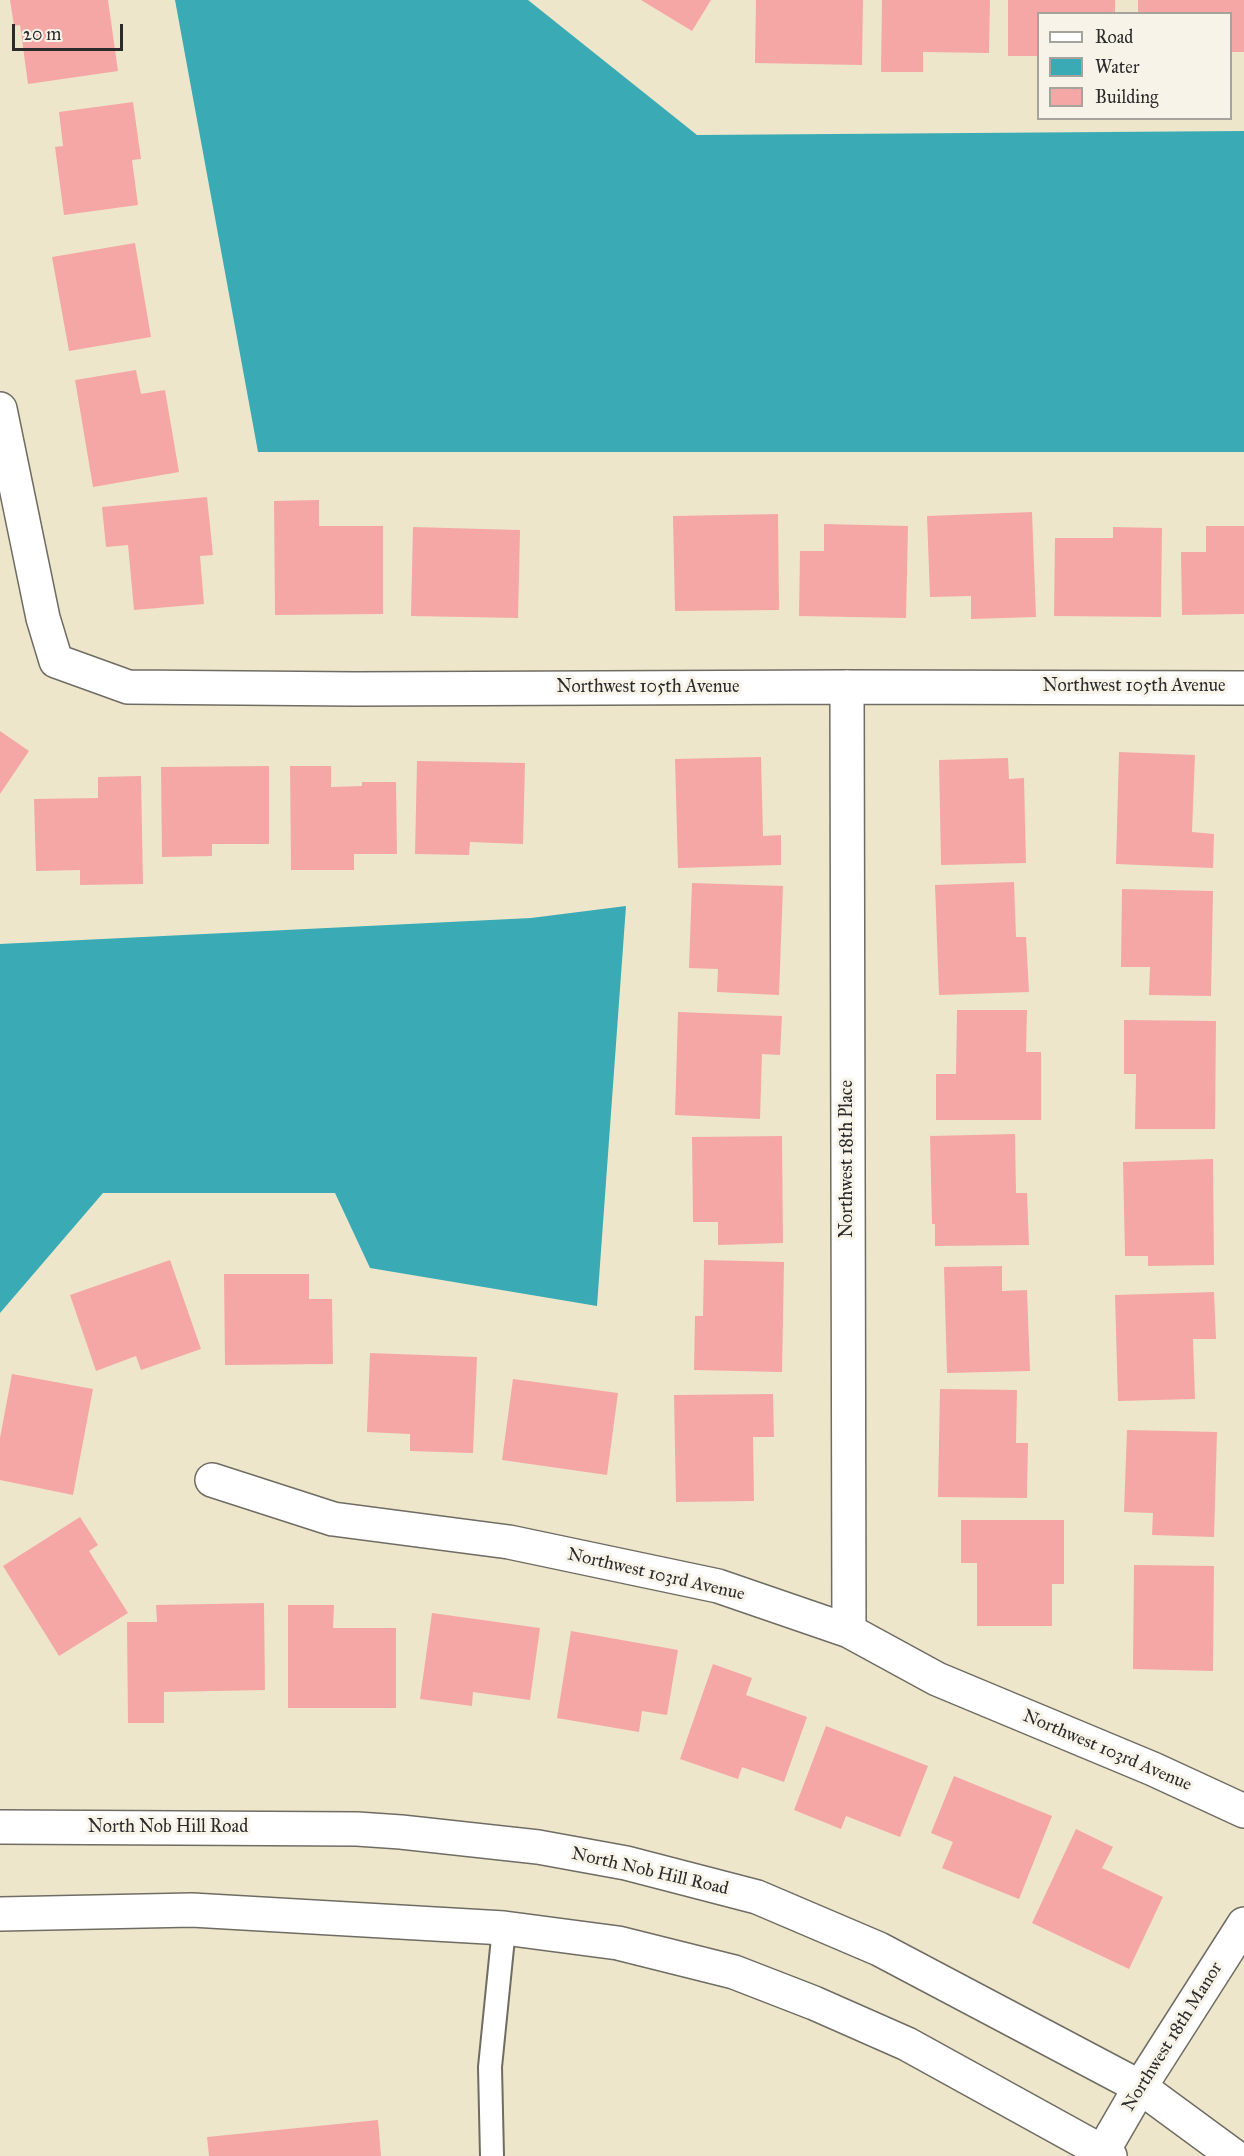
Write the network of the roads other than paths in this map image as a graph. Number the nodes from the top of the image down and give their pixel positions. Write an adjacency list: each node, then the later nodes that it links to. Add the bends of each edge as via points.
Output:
1 (0, 409): 2 (street, Northwest 105th Avenue, via 43,618 56,662 128,687)
2 (847, 687): 3 (street, Northwest 105th Avenue); 5 (street, Northwest 18th Place)
3 (1244, 688)
4 (212, 1480): 5 (street, Northwest 103rd Avenue, via 333,1519 509,1542 718,1586)
5 (849, 1631): 6 (street, Northwest 103rd Avenue, via 937,1680)
6 (1244, 1811)
7 (0, 1827): 11 (street, North Nob Hill Road, via 357,1829 537,1846 626,1863 757,1897 879,1949)
8 (0, 1914): 10 (street, via 192,1910)
9 (1244, 1924): 11 (street, Northwest 18th Manor)
10 (504, 1928): 12 (street, via 618,1943 734,1972 906,2044); 13 (lane, via 490,2067)
11 (1140, 2086): 12 (street, Northwest 18th Manor); 14 (street, North Nob Hill Road)
12 (1107, 2154)
13 (492, 2156)
14 (1234, 2156)

